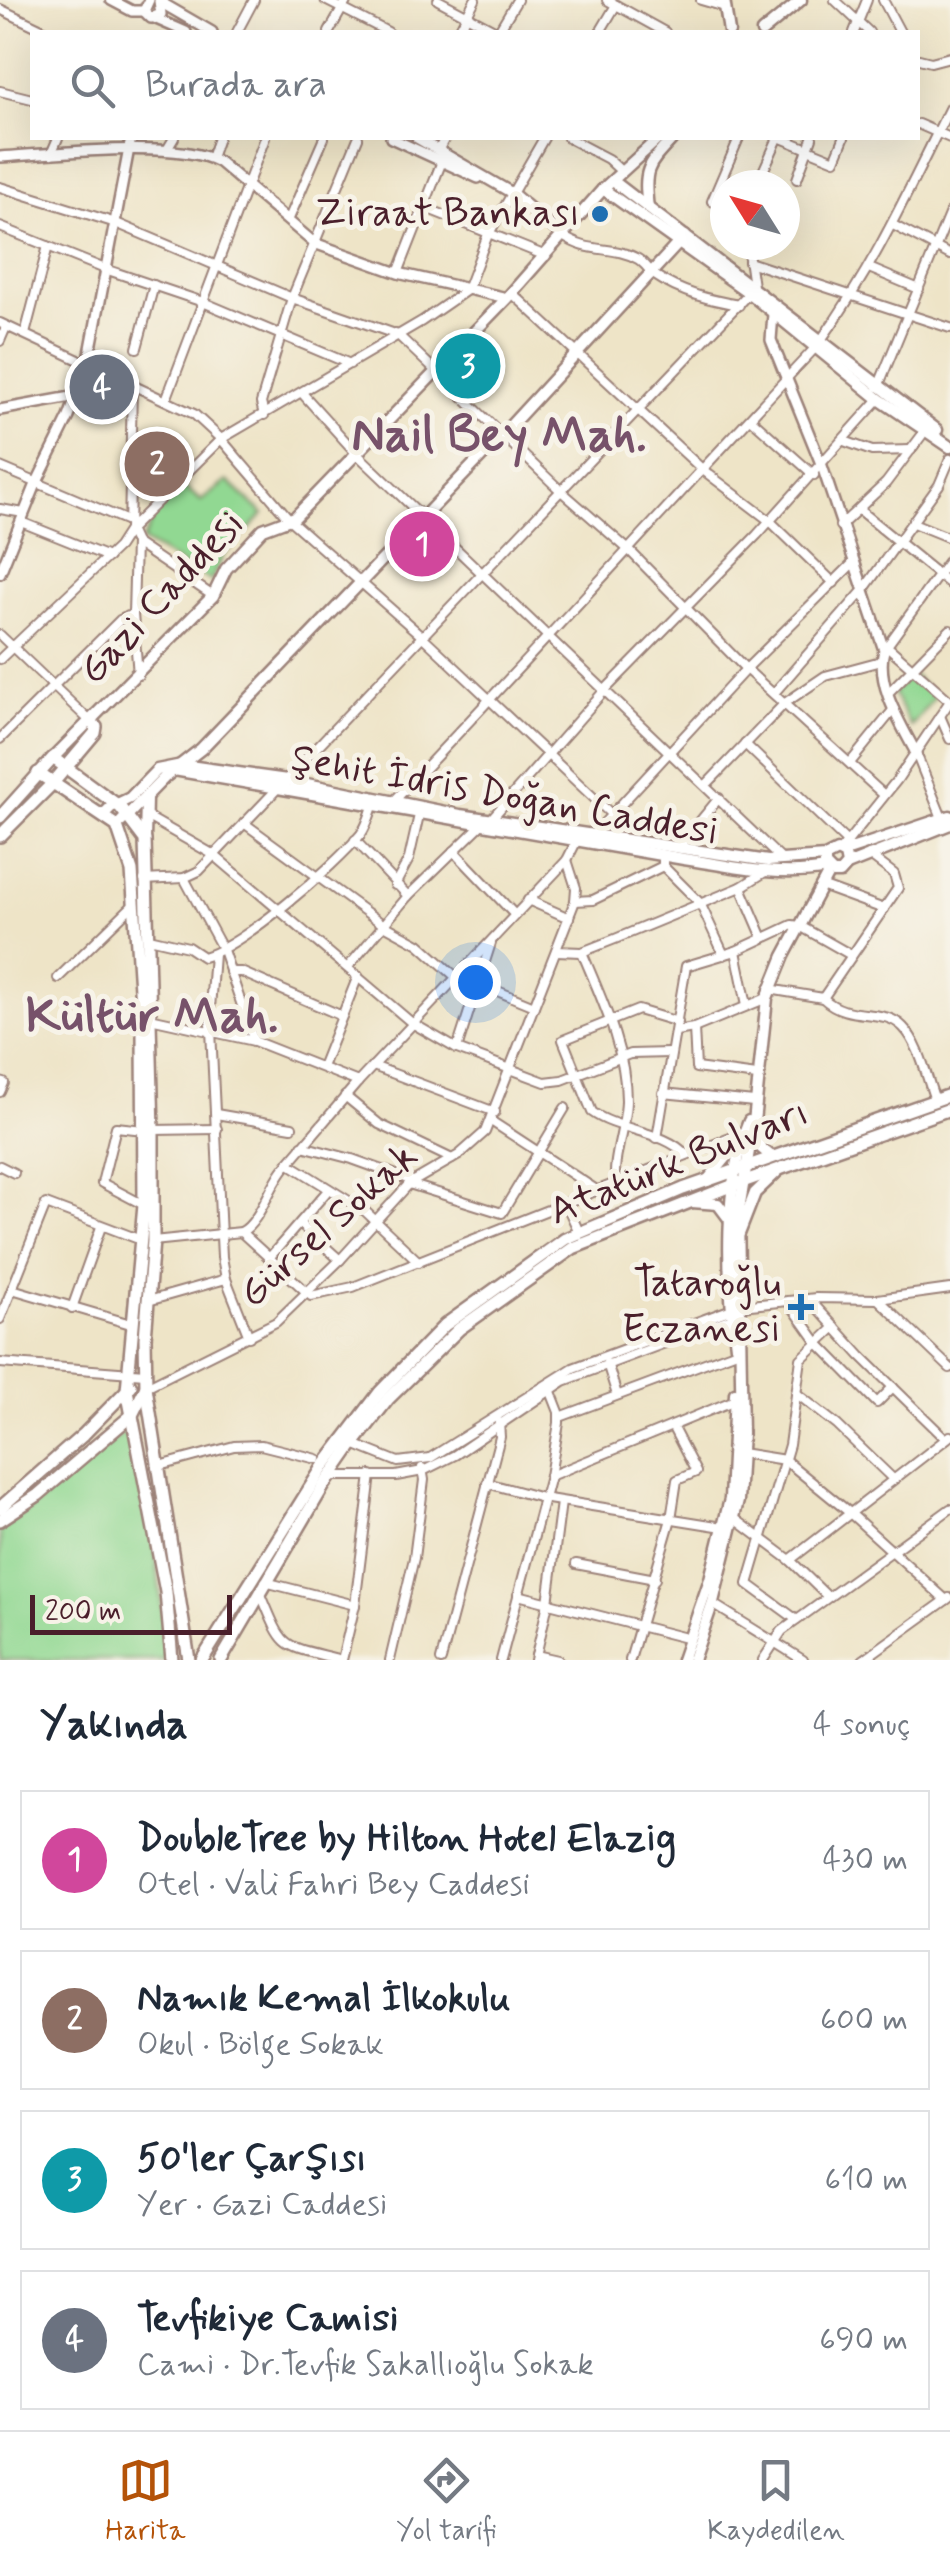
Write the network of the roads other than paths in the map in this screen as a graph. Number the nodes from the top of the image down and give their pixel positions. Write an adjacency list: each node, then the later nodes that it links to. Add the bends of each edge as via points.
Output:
1 (111, 0): 19 (street)
2 (156, 0): 19 (street); 19 (street, via 162,11); 24 (street)
3 (254, 0): 25 (street)
4 (324, 0): 15 (street)
5 (438, 0): 18 (street)
6 (475, 0): 18 (street)
7 (516, 0): 30 (street)
8 (606, 0): 16 (street)
9 (702, 0): 14 (street)
10 (801, 0): 34 (main road)
11 (835, 0): 20 (street)
12 (867, 0): 20 (street)
13 (883, 0): 37 (street)
14 (725, 3): 33 (main road)
15 (345, 4): 26 (street); 27 (street)
16 (616, 5): 31 (street); 32 (street)
17 (0, 9): 21 (street)
18 (466, 15): 28 (street); 29 (street)
19 (150, 16): 22 (street); 23 (street)
20 (858, 23): 35 (street); 36 (street)
21 (44, 30)
22 (149, 30)
23 (182, 30)
24 (208, 30)
25 (238, 30)
26 (330, 30)
27 (385, 30)
28 (459, 30)
29 (494, 30)
30 (499, 30)
31 (601, 30)
32 (654, 30)
33 (730, 30)
34 (764, 30)
35 (855, 30)
36 (867, 30)
37 (899, 30)
38 (950, 57): 39 (street)
39 (920, 60)
40 (0, 92): 41 (street)
41 (30, 100)
42 (950, 107): 44 (street)
43 (920, 125): 44 (street)
44 (937, 133): 45 (street); 84 (street)
45 (950, 138)
46 (57, 140): 68 (street)
47 (131, 140): 67 (street)
48 (173, 140): 65 (street)
49 (217, 140): 71 (street)
50 (263, 140): 76 (street)
51 (323, 140): 82 (street)
52 (357, 140): 89 (street)
53 (396, 140): 69 (street)
54 (420, 140): 69 (street)
55 (445, 140): 69 (street)
56 (543, 140): 78 (street)
57 (572, 140): 75 (street, via 608,159)
58 (658, 140): 75 (main road, Gazi Caddesi)
59 (671, 140): 80 (main road, via 647,166)
60 (739, 140): 72 (street)
61 (779, 140): 73 (street)
62 (785, 140): 66 (street)
63 (811, 140): 66 (street)
64 (842, 140): 66 (street, via 835,160)
65 (168, 148): 67 (street); 71 (street)
66 (808, 149): 74 (street)
67 (128, 152): 68 (street); 83 (street)
68 (51, 154): 70 (street)
69 (442, 154): 78 (street); 79 (street)
70 (0, 157)
71 (211, 158): 76 (street)
72 (726, 170)
73 (764, 170)
74 (800, 171)
75 (613, 181): 80 (main road); 87 (main road, Gazi Caddesi); 88 (main road)
76 (245, 184): 82 (street); 95 (street)
77 (0, 187): 83 (street)
78 (512, 193): 86 (street); 87 (street)
79 (426, 208): 86 (street); 98 (street)
80 (648, 208): 88 (main road)
81 (950, 212): 91 (street)
82 (288, 221): 89 (street)
83 (116, 223): 95 (street); 97 (street)
84 (893, 225): 91 (street); 96 (street)
85 (0, 227): 90 (street)
86 (488, 235): 93 (street); 103 (street)
87 (562, 236): 93 (main road, Gazi Caddesi); 99 (street, via 578,248 641,260)
88 (683, 239): 99 (main road); 101 (main road)
89 (314, 243): 98 (street); 106 (street)
90 (48, 246): 97 (street); 113 (street)
91 (936, 249): 92 (street); 102 (street)
92 (950, 255)
93 (546, 256): 104 (main road, Gazi Caddesi)
94 (749, 262): 101 (street); 105 (street)
95 (217, 266): 106 (street); 107 (street)
96 (869, 268): 102 (street); 105 (street)
97 (105, 269): 100 (street); 120 (street)
98 (398, 273): 103 (street)
99 (652, 274): 108 (street, via 684,291); 119 (main road)
100 (154, 285): 107 (street); 118 (street)
101 (751, 289): 108 (street); 109 (main road)
102 (918, 289): 110 (street)
103 (467, 290): 104 (street); 115 (street)
104 (510, 295): 119 (street); 122 (main road, Gazi Caddesi)
105 (854, 295): 110 (street); 117 (street)
106 (292, 298): 114 (street); 115 (street)
107 (203, 302): 114 (street); 129 (street)
108 (740, 305): 130 (street)
109 (776, 311): 117 (main road); 123 (street, via 771,340)
110 (908, 314): 112 (street); 124 (street)
111 (3, 325): 113 (street); 116 (street)
112 (950, 328)
113 (25, 334): 120 (street)
114 (282, 335): 121 (street); 133 (street, via 261,403)
115 (398, 336): 121 (street); 122 (street)
116 (0, 341)
117 (819, 343): 123 (street); 124 (main road); 128 (main road)
118 (137, 348)
119 (578, 354): 130 (street); 137 (main road)
120 (88, 364): 125 (street); 127 (street)
121 (350, 364): 126 (street)
122 (436, 372): 137 (street); 144 (main road, Gazi Caddesi)
123 (785, 380): 134 (street); 148 (street)
124 (878, 386): 131 (main road)
125 (132, 388): 129 (street); 157 (street)
126 (302, 392): 133 (street); 144 (street)
127 (77, 396): 132 (street); 149 (street)
128 (878, 399): 135 (main road); 141 (street)
129 (166, 400): 139 (street)
130 (637, 408): 147 (street); 150 (street)
131 (909, 408): 136 (main road); 140 (main road)
132 (0, 410)
133 (264, 415): 139 (street)
134 (751, 418): 147 (street); 148 (street)
135 (910, 422): 138 (main road); 142 (main road)
136 (950, 431)
137 (502, 434): 150 (street); 153 (main road)
138 (922, 435): 143 (street); 145 (main road)
139 (221, 439): 155 (street); 157 (street)
140 (950, 439)
141 (844, 441): 143 (street, via 872,452); 148 (street)
142 (950, 447)
143 (911, 450): 152 (street)
144 (356, 453): 153 (street); 155 (main road, Gazi Caddesi)
145 (950, 457): 158 (street)
146 (0, 468): 149 (street)
147 (703, 470): 156 (street); 163 (street)
148 (818, 470): 156 (street); 159 (street)
149 (36, 484): 154 (street); 157 (street)
150 (560, 490): 163 (street); 168 (street)
151 (0, 508): 154 (street)
152 (859, 510): 159 (street); 161 (street)
153 (423, 514): 168 (street); 170 (main road)
154 (22, 517): 164 (street); 167 (street)
155 (291, 521): 170 (street); 174 (main road, Gazi Caddesi, via 263,529 226,569)
156 (770, 522): 171 (street); 175 (street)
157 (129, 523): 162 (street); 164 (street)
158 (913, 523): 160 (street); 161 (street)
159 (840, 526): 166 (street)
160 (950, 538)
161 (900, 540): 169 (street); 173 (street)
162 (135, 543): 174 (street); 176 (street)
163 (630, 551): 175 (street); 179 (street)
164 (108, 557): 181 (street)
165 (950, 559): 169 (street)
166 (852, 564): 171 (street); 173 (street)
167 (0, 573)
168 (483, 573): 179 (street); 180 (street)
169 (938, 576): 172 (street); 182 (street)
170 (358, 583): 180 (street); 200 (main road)
171 (834, 583): 185 (street)
172 (950, 584)
173 (862, 592): 182 (street); 189 (street)
174 (213, 596): 186 (main road, Gazi Caddesi)
175 (684, 608): 185 (street); 188 (street)
176 (134, 614): 186 (street); 187 (street)
177 (950, 630): 184 (street)
178 (0, 635): 181 (street)
179 (546, 635): 188 (street); 191 (street)
180 (424, 638): 191 (street); 210 (street)
181 (12, 648): 183 (street); 187 (street)
182 (884, 652): 184 (street); 190 (street); 193 (street, via 826,676)
183 (0, 659)
184 (914, 668): 190 (street); 192 (street)
185 (746, 669): 189 (street); 201 (street)
186 (138, 676): 196 (main road, Gazi Caddesi)
187 (52, 686): 196 (street); 198 (street)
188 (605, 690): 201 (street); 203 (street)
189 (774, 692): 193 (street)
190 (888, 693): 194 (street)
191 (490, 700): 203 (street); 216 (street)
192 (950, 701): 195 (street)
193 (785, 703): 199 (street); 205 (street)
194 (894, 710): 202 (street); 205 (street)
195 (940, 716): 197 (street); 202 (street)
196 (91, 722): 204 (main road, Gazi Caddesi); 206 (main road, Gazi Caddesi, via 95,733)
197 (950, 739)
198 (0, 740)
199 (745, 744): 212 (street); 235 (street)
200 (202, 749): 207 (main road); 208 (main road)
201 (670, 750): 212 (street); 221 (street)
202 (916, 753): 213 (street); 225 (street)
203 (549, 755): 221 (street); 226 (street)
204 (53, 758): 206 (main road); 209 (main road, Gazi Caddesi)
205 (850, 763): 213 (street)
206 (66, 768): 211 (main road, Gazi Caddesi); 217 (main road)
207 (178, 768): 208 (main road, Şehit İdris Doğan Caddesi); 210 (main road, Şehit İdris Doğan Caddesi); 214 (main road); 217 (main road, via 157,770)
208 (221, 769): 210 (main road, Şehit İdris Doğan Caddesi)
209 (38, 773): 211 (main road); 219 (main road, Gazi Caddesi)
210 (282, 783): 216 (main road, Şehit İdris Doğan Caddesi); 218 (main road, Şehit İdris Doğan Caddesi); 227 (street)
211 (53, 784): 222 (main road); 230 (main road, Gazi Caddesi)
212 (706, 786): 215 (street)
213 (884, 794): 235 (street)
214 (146, 798): 223 (main road); 224 (main road)
215 (719, 798): 234 (street); 241 (street)
216 (394, 801): 226 (main road, Şehit İdris Doğan Caddesi)
217 (116, 804): 222 (main road); 223 (main road)
218 (373, 806): 220 (main road, Şehit İdris Doğan Caddesi); 232 (street)
219 (2, 810)
220 (419, 814): 226 (main road, Şehit İdris Doğan Caddesi); 248 (street)
221 (611, 814): 229 (street)
222 (103, 815): 228 (main road)
223 (129, 816): 228 (main road); 231 (main road)
224 (146, 816): 231 (main road); 237 (street)
225 (948, 820): 235 (main road); 238 (main road)
226 (486, 822): 229 (main road, Şehit İdris Doğan Caddesi); 233 (main road, Şehit İdris Doğan Caddesi); 236 (street)
227 (244, 823): 237 (street); 245 (street)
228 (117, 826): 255 (main road, via 132,872)
229 (593, 835): 234 (main road, Şehit İdris Doğan Caddesi)
230 (0, 836)
231 (145, 840): 247 (main road)
232 (355, 840): 245 (street); 248 (street)
233 (577, 840): 239 (street); 240 (main road, Şehit İdris Doğan Caddesi)
234 (678, 848): 241 (main road, Şehit İdris Doğan Caddesi)
235 (843, 848): 242 (main road, via 831,852); 243 (main road)
236 (454, 851): 251 (street); 258 (street)
237 (214, 855): 246 (street); 256 (street)
238 (869, 855): 243 (main road); 257 (street, via 897,879)
239 (567, 860): 252 (street); 253 (street)
240 (663, 860): 244 (main road, Şehit İdris Doğan Caddesi); 253 (street, via 590,901); 254 (street)
241 (784, 862): 242 (main road, Şehit İdris Doğan Caddesi)
242 (827, 866): 243 (main road, via 840,873); 244 (main road, Şehit İdris Doğan Caddesi, via 804,873); 249 (main road)
243 (847, 866)
244 (766, 871): 250 (street)
245 (316, 876): 256 (street); 260 (street)
246 (184, 878): 247 (street); 267 (street)
247 (144, 880): 262 (main road)
248 (395, 885): 251 (street)
249 (822, 886): 257 (street); 261 (main road)
250 (741, 887): 254 (street); 263 (street)
251 (408, 896): 260 (street)
252 (528, 900): 258 (street); 259 (street)
253 (575, 900): 259 (street, Gürsel Sokak)
254 (700, 903): 268 (street); 269 (street)
255 (133, 905): 275 (street); 313 (main road)
256 (278, 909): 267 (street); 271 (street)
257 (884, 909): 270 (street)
258 (514, 914): 264 (street)
259 (568, 918): 265 (street, Gürsel Sokak)
260 (384, 925): 271 (street); 274 (street, via 420,944)
261 (800, 926): 263 (street); 270 (street); 277 (main road)
262 (148, 938): 267 (street, via 203,957); 282 (main road)
263 (764, 938): 266 (street)
264 (492, 939): 274 (street); 276 (street)
265 (556, 951): 268 (street); 279 (street, Gürsel Sokak)
266 (736, 951): 269 (street); 280 (street)
267 (219, 952): 272 (street); 287 (street)
268 (582, 952): 283 (street)
269 (724, 954): 285 (street, via 686,966)
270 (852, 955): 278 (street)
271 (348, 968): 273 (street)
272 (230, 972): 281 (street); 288 (street)
273 (358, 976): 281 (street); 284 (street)
274 (456, 977): 284 (street)
275 (58, 978)
276 (478, 983): 279 (street); 289 (street)
277 (768, 994): 278 (street); 280 (street); 296 (main road)
278 (823, 998): 303 (street, via 841,1012 886,1018 904,1028)
279 (534, 1006): 294 (street, Gürsel Sokak)
280 (747, 1006): 286 (street)
281 (342, 1016): 293 (street)
282 (150, 1018): 287 (street); 313 (main road)
283 (608, 1020): 285 (street, via 638,1010); 291 (street); 295 (street, via 563,1040)
284 (412, 1023): 289 (street); 292 (street)
285 (677, 1026): 286 (street); 290 (street)
286 (694, 1028): 296 (street, via 696,1068)
287 (212, 1030): 288 (street); 307 (street)
288 (254, 1042): 293 (street)
289 (457, 1049): 294 (street)
290 (669, 1053): 291 (street); 300 (street)
291 (621, 1056): 295 (street); 312 (street)
292 (373, 1066): 298 (street); 308 (street)
293 (322, 1067): 298 (street)
294 (510, 1068): 295 (street, via 545,1082); 308 (street, Gürsel Sokak)
295 (576, 1075): 312 (street, via 592,1112)
296 (758, 1076): 304 (main road)
297 (0, 1082): 299 (street)
298 (358, 1082): 302 (street)
299 (0, 1092)
300 (663, 1093): 304 (street); 315 (street)
301 (950, 1095): 303 (main road, Atatürk Bulvarı)
302 (345, 1096): 316 (street); 320 (street, via 379,1124)
303 (935, 1100): 319 (main road, Atatürk Bulvarı)
304 (754, 1102): 309 (main road)
305 (565, 1108): 317 (street)
306 (950, 1108): 323 (main road, Atatürk Bulvarı)
307 (216, 1114): 310 (street); 311 (street)
308 (493, 1117): 317 (street); 320 (street, Gürsel Sokak, via 486,1132)
309 (754, 1120): 314 (main road); 319 (main road, via 760,1147); 325 (main road)
310 (292, 1127)
311 (216, 1129): 313 (street); 342 (street)
312 (625, 1129): 315 (street); 328 (street)
313 (148, 1130): 333 (main road); 333 (street, via 116,1127 102,1184); 344 (main road)
314 (744, 1134): 318 (street); 325 (main road); 326 (main road)
315 (658, 1138): 318 (street)
316 (302, 1146): 321 (street); 327 (street)
317 (541, 1152): 330 (street); 334 (street)
318 (686, 1155): 328 (street)
319 (772, 1157): 325 (main road, Atatürk Bulvarı)
320 (452, 1159): 327 (street, Gürsel Sokak)
321 (288, 1163): 329 (street); 340 (street)
322 (0, 1166): 324 (street)
323 (782, 1167): 325 (main road, Atatürk Bulvarı); 343 (main road, via 755,1193)
324 (14, 1173)
325 (737, 1178): 326 (main road, Atatürk Bulvarı); 331 (main road, Atatürk Bulvarı); 335 (main road); 343 (main road)
326 (707, 1181): 341 (main road, Atatürk Bulvarı)
327 (411, 1183): 334 (street); 336 (street, Gürsel Sokak)
328 (616, 1184): 330 (street)
329 (329, 1189): 336 (street); 337 (street)
330 (598, 1191): 332 (street)
331 (691, 1201): 335 (main road, via 718,1204); 381 (main road, Atatürk Bulvarı, via 573,1248 459,1329)
332 (566, 1204): 338 (street); 341 (street)
333 (144, 1206): 344 (main road)
334 (502, 1213): 338 (street)
335 (731, 1220): 357 (main road)
336 (375, 1221): 346 (street, Gürsel Sokak); 347 (street)
337 (301, 1224): 345 (street); 346 (street)
338 (510, 1226): 347 (street)
339 (101, 1227): 344 (street); 349 (street, via 46,1204); 356 (street)
340 (242, 1232): 342 (street); 345 (street)
341 (579, 1232): 421 (main road, Atatürk Bulvarı, via 446,1325 380,1392 316,1478)
342 (220, 1234): 344 (street); 348 (street)
343 (738, 1235): 357 (main road)
344 (148, 1240): 354 (main road); 359 (main road)
345 (269, 1258): 351 (street)
346 (340, 1260): 351 (street, Gürsel Sokak)
347 (419, 1262): 351 (street, via 353,1287)
348 (226, 1280): 354 (street); 361 (street)
349 (12, 1289): 356 (street); 358 (street)
350 (950, 1289): 353 (street)
351 (306, 1295): 361 (street, Gürsel Sokak)
352 (809, 1299): 353 (street); 355 (street); 360 (street)
353 (878, 1299): 366 (street)
354 (148, 1301): 368 (main road)
355 (788, 1301): 357 (street); 362 (street)
356 (72, 1308): 359 (street)
357 (735, 1311): 363 (main road); 364 (street); 378 (street, via 573,1368); 382 (main road)
358 (0, 1319)
359 (134, 1326): 367 (main road)
360 (835, 1327): 362 (street); 370 (street)
361 (249, 1336): 369 (street, Gürsel Sokak)
362 (818, 1343): 370 (street, via 877,1403); 373 (street, via 801,1359)
363 (736, 1351): 374 (street); 375 (main road)
364 (607, 1363): 371 (street); 374 (street)
365 (0, 1364): 367 (street)
366 (950, 1368)
367 (130, 1373): 368 (street); 372 (main road)
368 (145, 1374): 369 (main road); 372 (main road)
369 (146, 1388): 376 (main road); 386 (main road)
370 (893, 1388): 380 (street)
371 (550, 1389): 377 (street); 378 (street)
372 (127, 1390): 376 (main road); 395 (main road)
373 (796, 1393): 384 (street); 391 (street)
374 (617, 1395): 377 (street)
375 (735, 1400): 379 (street); 401 (main road)
376 (132, 1415): 399 (main road); 419 (main road, via 166,1592)
377 (560, 1417): 390 (street)
378 (499, 1420): 385 (street, via 454,1455); 392 (street)
379 (672, 1426): 390 (street); 400 (street, via 696,1472 676,1480)
380 (948, 1437): 391 (street)
381 (353, 1444): 385 (street); 389 (main road, Atatürk Bulvarı)
382 (741, 1454): 384 (street); 398 (main road)
383 (317, 1459): 386 (street, via 234,1446)
384 (785, 1460): 397 (street); 402 (street)
385 (421, 1466): 388 (street, via 396,1476); 424 (street, via 414,1558)
386 (156, 1467): 420 (main road)
387 (348, 1469): 388 (street)
388 (371, 1475): 389 (street); 413 (street)
389 (330, 1476): 407 (main road, Atatürk Bulvarı)
390 (550, 1476): 393 (street)
391 (893, 1479): 397 (street)
392 (488, 1482): 393 (street); 425 (street)
393 (542, 1498): 394 (street); 408 (street)
394 (560, 1502): 400 (street); 411 (street)
395 (0, 1508)
396 (950, 1508): 403 (street)
397 (850, 1513): 403 (street); 404 (street)
398 (734, 1518): 402 (street); 412 (main road)
399 (0, 1520)
400 (671, 1520): 401 (street); 406 (street)
401 (723, 1527): 416 (main road)
402 (760, 1539): 404 (street); 414 (street, via 748,1584)
403 (892, 1550): 409 (street); 410 (street)
404 (790, 1560): 409 (street)
405 (576, 1564): 406 (street)
406 (655, 1579): 415 (street)
407 (262, 1587): 413 (street); 422 (main road, Atatürk Bulvarı); 423 (street, via 279,1638)
408 (518, 1595): 411 (street); 426 (street)
409 (828, 1597): 414 (street)
410 (948, 1598): 433 (street)
411 (548, 1603): 415 (street); 418 (street)
412 (713, 1604): 417 (street); 430 (main road)
413 (355, 1606): 423 (street)
414 (797, 1620): 417 (street)
415 (641, 1627): 416 (street); 428 (street)
416 (690, 1638): 429 (main road)
417 (776, 1641): 431 (street); 432 (street)
418 (535, 1658): 427 (street)
419 (172, 1660)
420 (189, 1660)
421 (202, 1660)
422 (221, 1660)
423 (343, 1660)
424 (390, 1660)
425 (441, 1660)
426 (501, 1660)
427 (558, 1660)
428 (630, 1660)
429 (682, 1660)
430 (693, 1660)
431 (763, 1660)
432 (804, 1660)
433 (863, 1660)

